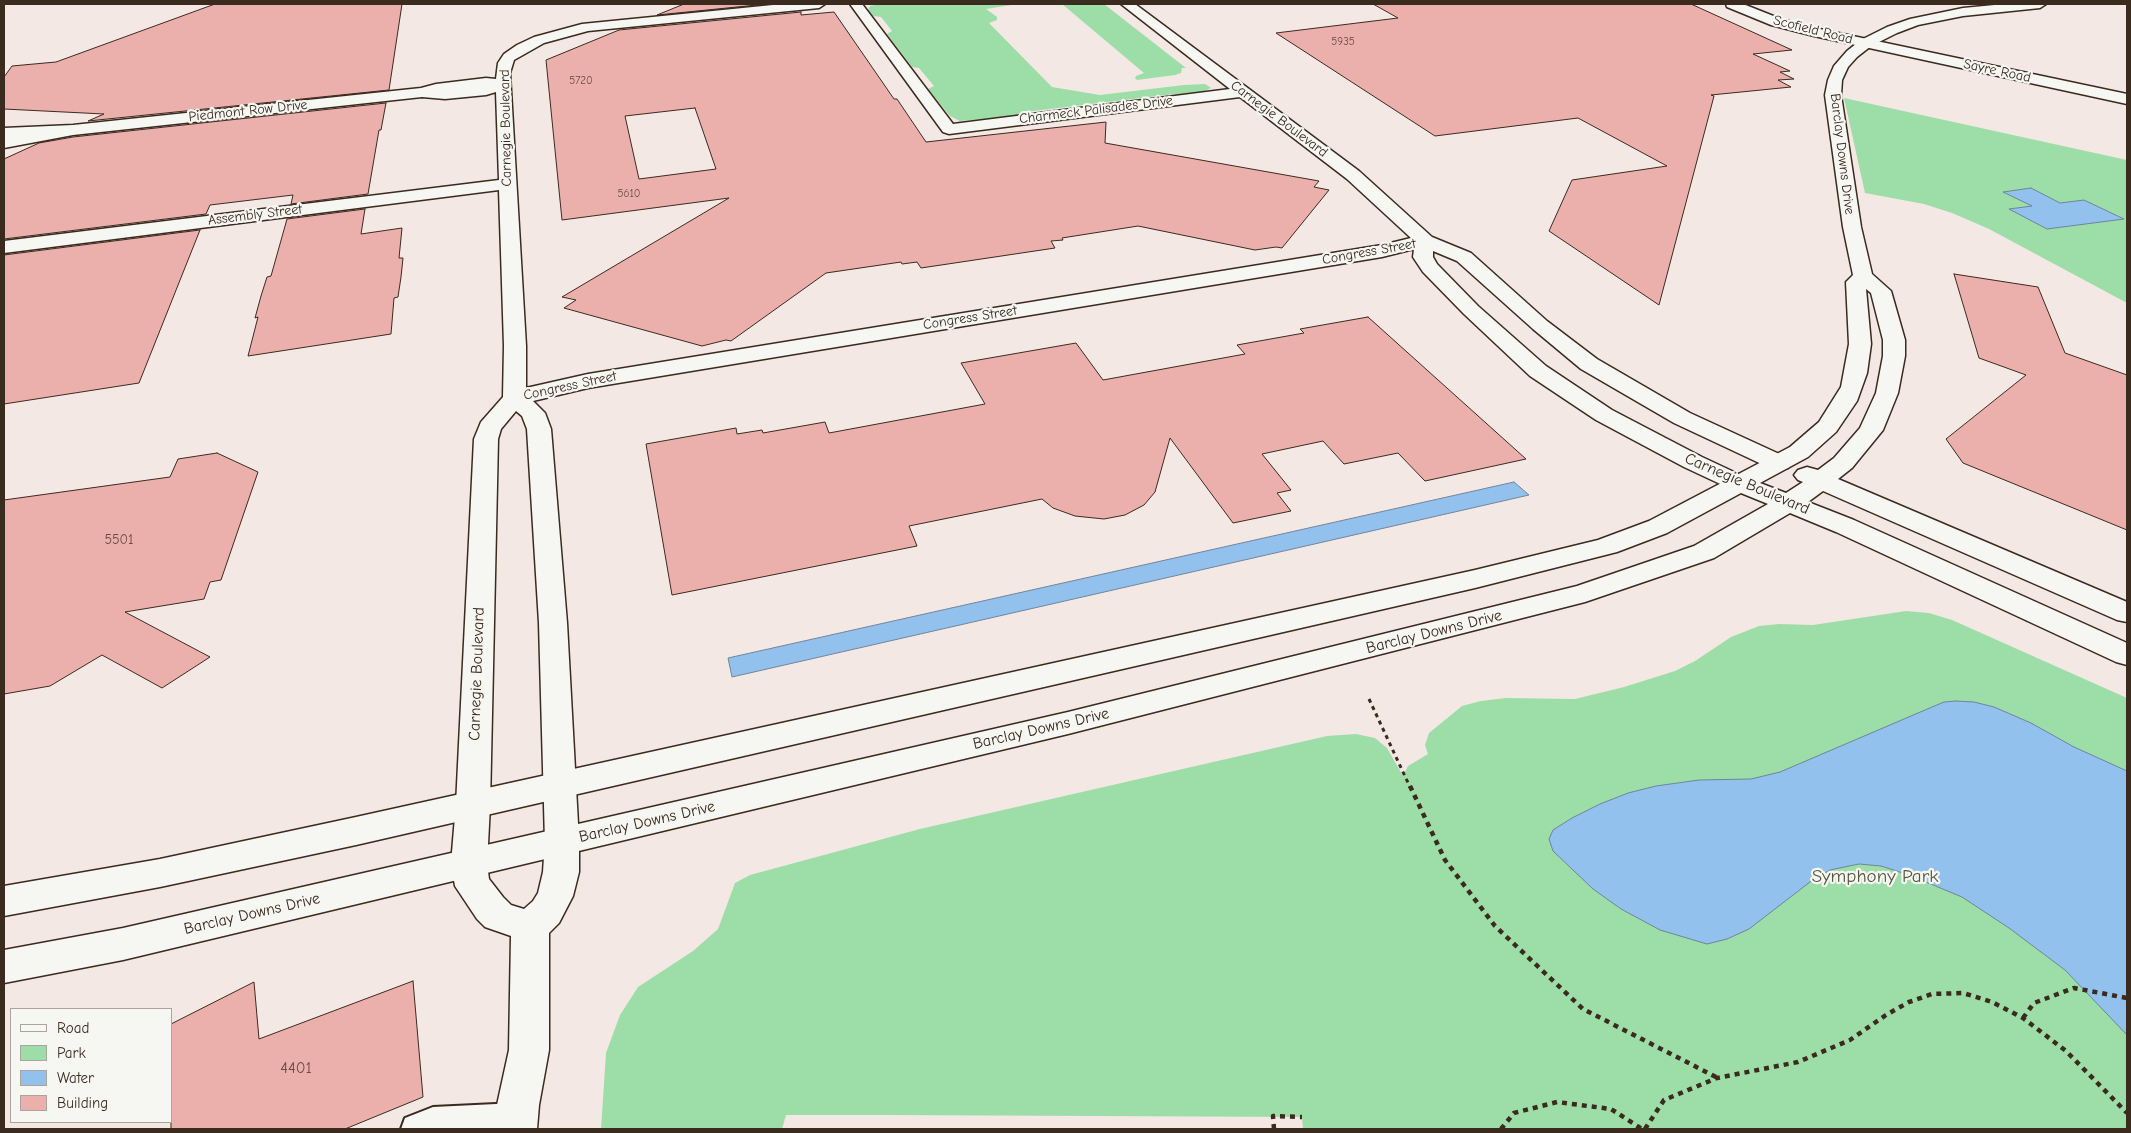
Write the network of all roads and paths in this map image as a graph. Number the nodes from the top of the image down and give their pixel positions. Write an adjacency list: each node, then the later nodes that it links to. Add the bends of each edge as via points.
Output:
1 (819, 4): 7 (street, Carnegie Boulevard, via 570,31 539,40 509,57 504,66)
2 (856, 4): 8 (street, Charmeck Palisades Drive, via 949,129)
3 (1127, 4): 8 (street, Carnegie Boulevard)
4 (1732, 4): 6 (street, Scofield Road, via 1790,26)
5 (2040, 4): 6 (street, Barclay Downs Drive, via 1926,19)
6 (1866, 43): 9 (street, Sayre Road); 16 (street, Barclay Downs Drive, via 1841,66 1834,80 1833,95 1844,184)
7 (504, 84): 10 (street, Piedmont Row Drive, via 446,86 422,92); 13 (street, Carnegie Boulevard)
8 (1244, 92): 14 (street, Carnegie Boulevard, via 1353,175)
9 (2127, 99)
10 (73, 130): 11 (street, Piedmont Row Drive); 12 (street, Piedmont Row Drive)
11 (4, 133)
12 (4, 144)
13 (506, 184): 15 (street, Assembly Street); 17 (street, Carnegie Boulevard)
14 (1425, 241): 17 (street, Congress Street, via 588,381); 18 (street, Carnegie Boulevard, via 1464,257 1540,325 1606,375 1682,418); 20 (street, Carnegie Boulevard, via 1422,253 1430,268 1538,371 1604,415)
15 (4, 247)
16 (1863, 276): 18 (street, Barclay Downs Drive, via 1856,282 1860,344 1852,387 1828,427 1799,452); 19 (street, Barclay Downs Drive, via 1883,296 1894,340 1892,374 1871,430 1843,463)
17 (515, 398): 25 (street, via 533,414 539,428); 26 (street, Carnegie Boulevard, via 489,427 486,439)
18 (1779, 463): 19 (street, Carnegie Boulevard); 20 (street, Barclay Downs Drive)
19 (1821, 481): 21 (street, Barclay Downs Drive); 22 (street, Carnegie Boulevard)
20 (1740, 484): 21 (street, Carnegie Boulevard); 25 (street, Barclay Downs Drive, via 1642,534 1575,555)
21 (1789, 503): 23 (street, Carnegie Boulevard); 27 (street, Barclay Downs Drive, via 1704,552 1585,593 1068,723)
22 (2127, 613)
23 (2127, 655)
24 (1369, 699): 34 (path, via 1445,860 1495,926 1583,1009)
25 (561, 785): 26 (street, Barclay Downs Drive); 27 (street)
26 (472, 805): 28 (street, Carnegie Boulevard); 29 (street, Barclay Downs Drive, via 160,873)
27 (562, 842): 28 (street, Barclay Downs Drive); 30 (street, via 561,872 555,896 546,912)
28 (469, 864): 30 (street, Carnegie Boulevard, via 470,877 480,898 498,916); 31 (street, Barclay Downs Drive, via 123,944)
29 (4, 901)
30 (530, 927): 37 (street, via 529,1050)
31 (4, 967)
32 (2127, 998): 33 (path, via 2074,988 2034,1003)
33 (2024, 1018): 34 (path, via 1992,1002 1963,993 1932,994 1886,1014 1850,1040 1798,1062); 35 (path, via 2066,1051)
34 (1717, 1078): 41 (path, via 1664,1100)
35 (2127, 1113)
36 (1302, 1116): 39 (path, via 1272,1116)
37 (516, 1124): 38 (lane, via 433,1123)
38 (418, 1129)
39 (1274, 1129)
40 (1501, 1129): 41 (path, via 1514,1113 1557,1102 1611,1109)
41 (1644, 1129)

